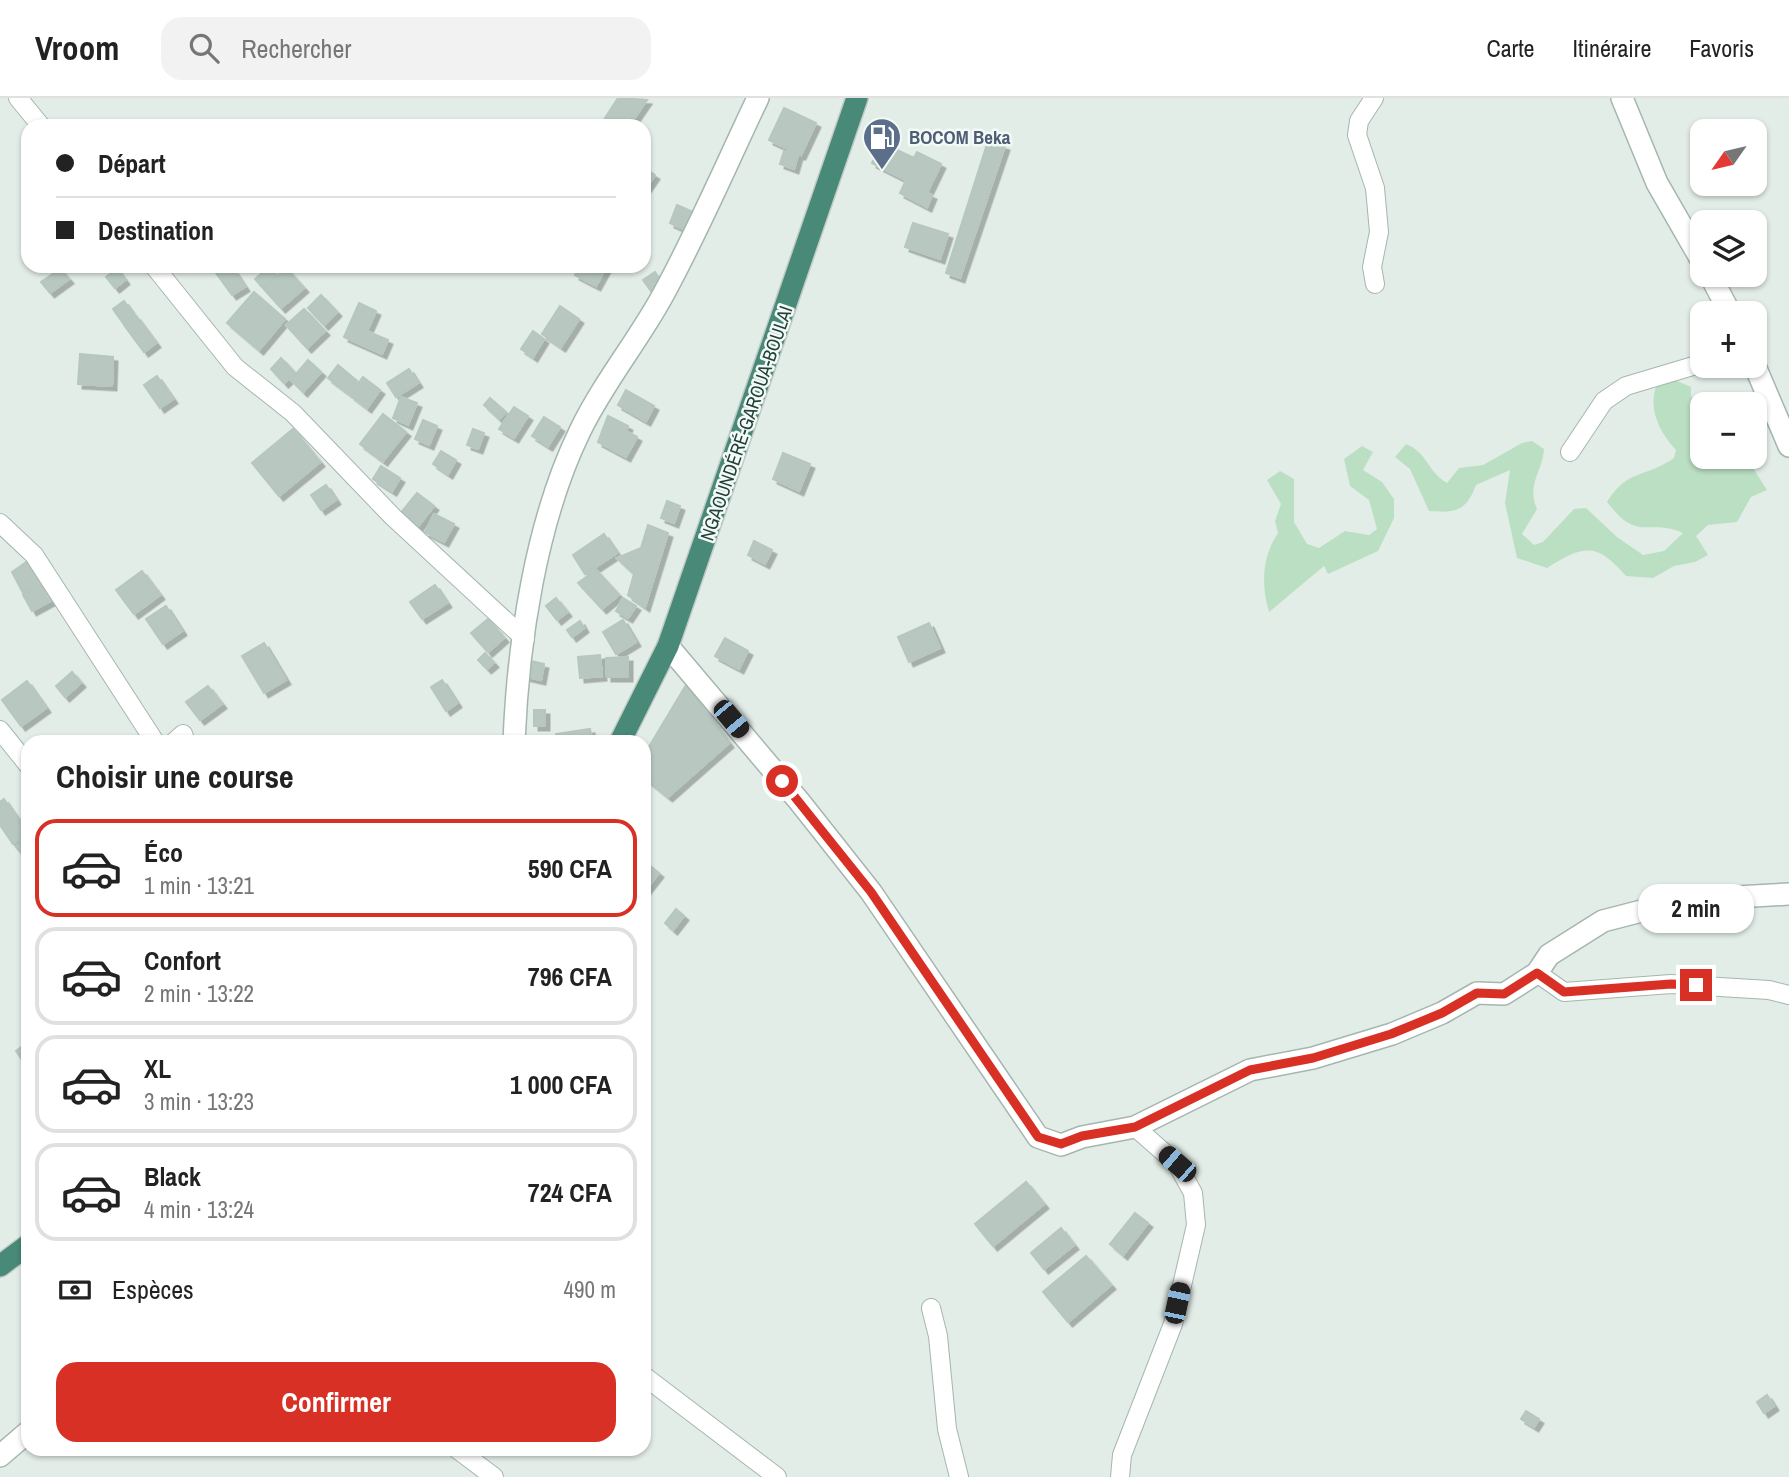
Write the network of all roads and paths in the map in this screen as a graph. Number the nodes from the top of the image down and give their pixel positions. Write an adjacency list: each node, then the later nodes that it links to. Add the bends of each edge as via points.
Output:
1 (18, 98): 6 (street)
2 (758, 98): 15 (street, via 664,294 580,431 553,501)
3 (857, 98): 16 (highway, NGAOUNDÉRÉ-GAROUA-BOULAI)
4 (1374, 98): 9 (street, via 1359,121 1357,135 1375,188 1379,232 1372,267)
5 (1622, 98): 7 (street, via 1657,183)
6 (35, 119)
7 (1690, 240)
8 (160, 273): 15 (street, via 235,367 293,414 393,517)
9 (1375, 284)
10 (1690, 367): 13 (street, via 1626,386 1604,401)
11 (1760, 378): 12 (street)
12 (1789, 446)
13 (1570, 452)
14 (0, 523): 18 (street, via 34,555)
15 (525, 639): 19 (street)
16 (668, 646): 20 (highway, NGAOUNDÉRÉ-GAROUA-BOULAI); 25 (street, via 871,892 1038,1137 1061,1144)
17 (0, 730): 21 (street)
18 (150, 735)
19 (515, 735)
20 (624, 735)
21 (21, 756)
22 (1789, 894): 23 (street, via 1684,900 1603,921 1549,955)
23 (1537, 973): 24 (street, via 1564,992 1671,984); 25 (street, via 1504,994 1477,993 1391,1034 1313,1058 1250,1070)
24 (1789, 995)
25 (1135, 1127): 36 (street, via 1177,1164 1193,1193 1196,1225 1173,1324 1122,1455)
26 (21, 1250): 27 (highway)
27 (0, 1266)
28 (931, 1308): 35 (street, via 947,1429)
29 (651, 1381): 34 (street)
30 (21, 1438): 31 (street)
31 (0, 1456)
32 (466, 1456): 33 (street)
33 (494, 1477)
34 (777, 1477)
35 (959, 1477)
36 (1121, 1477)

